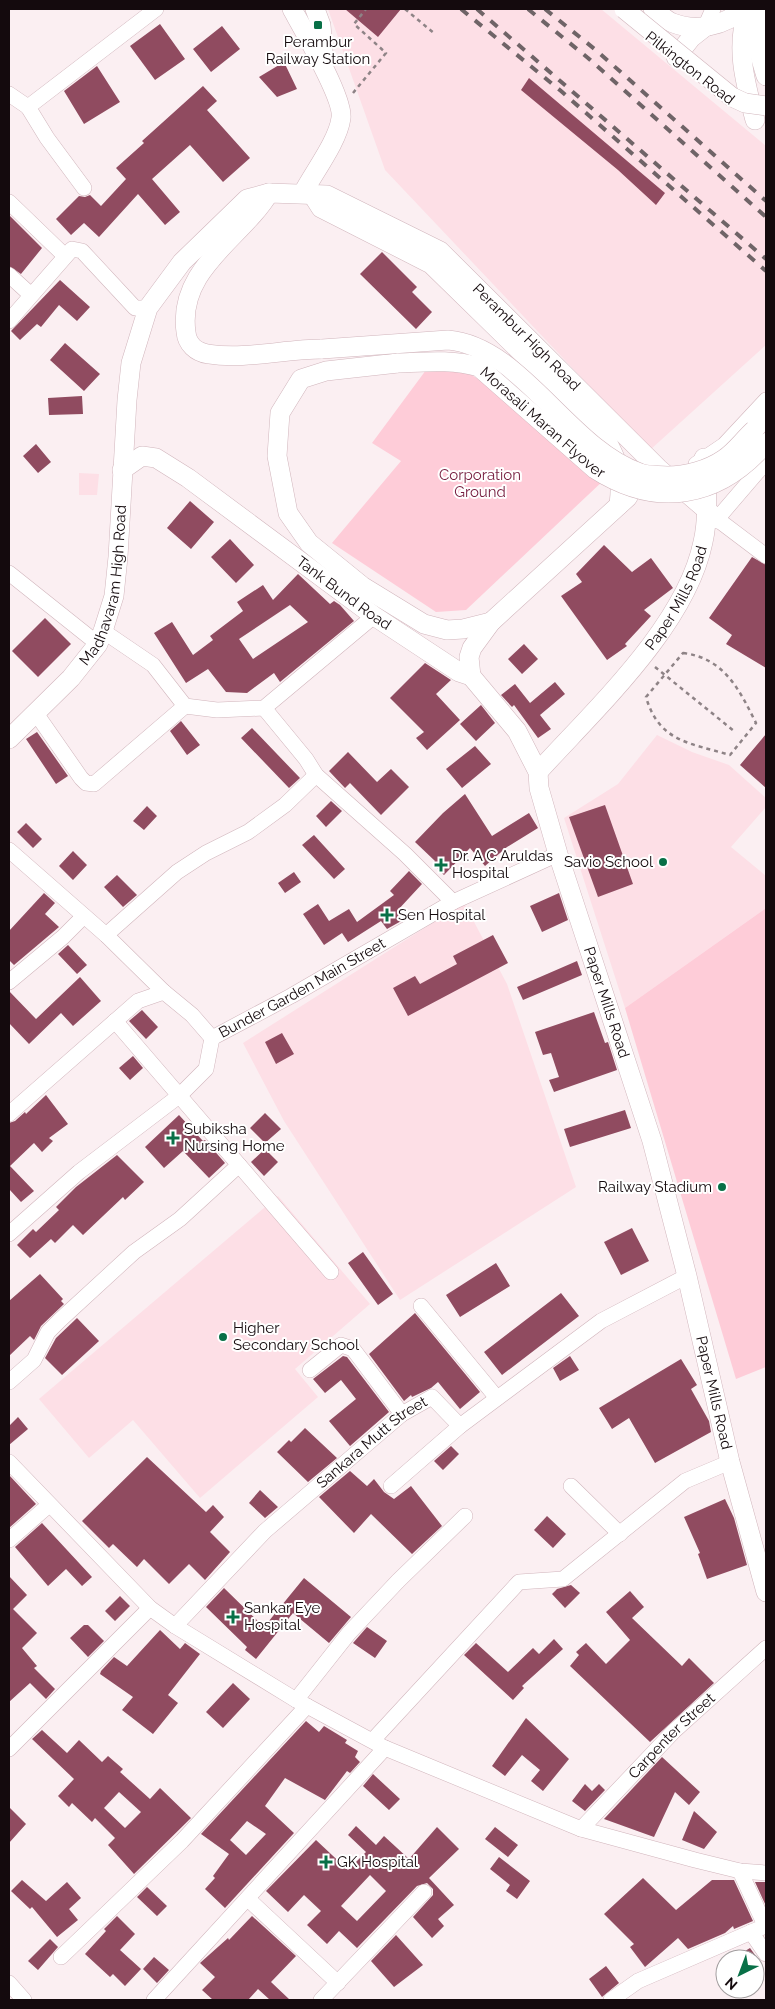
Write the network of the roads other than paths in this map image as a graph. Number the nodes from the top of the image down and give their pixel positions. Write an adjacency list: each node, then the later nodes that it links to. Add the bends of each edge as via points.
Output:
1 (156, 9): 15 (street)
2 (292, 9): 12 (main road)
3 (315, 9): 12 (main road, via 321,25)
4 (614, 9): 11 (street, Pilkington Road)
5 (624, 9): 16 (main road, bridge, via 718,87)
6 (653, 9): 10 (main road, via 670,22)
7 (713, 9): 10 (street)
8 (743, 9): 10 (main road, via 726,22)
9 (759, 13): 13 (main road, via 757,44); 16 (main road, via 741,33 741,52 745,81)
10 (705, 27): 11 (main road, via 691,38)
11 (676, 58): 16 (street, Pilkington Road)
12 (324, 70): 19 (main road, via 342,116)
13 (766, 76)
14 (9, 94): 15 (street)
15 (28, 107): 17 (street)
16 (763, 118)
17 (84, 188)
18 (270, 193): 19 (main road, Perambur High Road); 24 (main road, via 247,199 182,262); 27 (main road, Morasali Maran Flyover, bridge, via 260,209 219,248 190,294 186,313 188,341 195,350 207,354 465,341 501,362 599,451 642,474 676,476 708,468 725,458)
19 (307, 194): 32 (main road, Perambur High Road, via 327,195 440,251); 33 (main road, via 321,208 431,264 601,430 617,459 622,480)
20 (9, 202): 21 (street)
21 (65, 256): 23 (street); 24 (street, via 72,249 82,251 128,302 135,308)
22 (9, 275): 23 (street)
23 (31, 295): 25 (street)
24 (148, 308): 31 (main road, Madhavaram High Road, via 131,363)
25 (9, 321)
26 (766, 400): 29 (street, via 724,445)
27 (766, 415)
28 (766, 442): 38 (main road, Morasali Maran Flyover, bridge, via 736,472 707,486 677,494 640,489 617,483 595,469 479,367 446,361 398,363 335,370 302,379 280,413 277,456 288,513 309,543 362,586 424,624 448,630)
29 (704, 458): 32 (street); 34 (main road, Paper Mills Road)
30 (766, 462): 34 (street)
31 (122, 470): 37 (main road, Tank Bund Road, via 142,456 156,458 188,478); 39 (main road, Madhavaram High Road, via 114,596)
32 (666, 474): 33 (main road, via 644,482); 34 (main road, Perambur High Road)
33 (619, 505): 38 (main road)
34 (711, 514): 35 (street); 45 (main road, Paper Mills Road, via 694,574 667,622 641,658)
35 (766, 556)
36 (9, 573): 39 (street)
37 (374, 616): 40 (main road, Tank Bund Road, via 459,672); 42 (street)
38 (491, 622): 40 (main road, via 472,648 469,657)
39 (100, 638): 41 (street, via 153,665); 43 (main road, Madhavaram High Road, via 72,678)
40 (472, 676): 45 (main road, Tank Bund Road, via 517,731)
41 (185, 706): 42 (street, via 217,710); 43 (street, via 94,784 81,778)
42 (264, 708): 46 (street)
43 (35, 712): 44 (main road, Madhavaram High Road)
44 (9, 739)
45 (538, 772): 48 (main road, Paper Mills Road)
46 (316, 775): 49 (street, via 405,854); 51 (street, via 285,806 248,832 206,853 169,878)
47 (9, 850): 50 (street, Bunder Garden Main Street)
48 (558, 854): 49 (street, Bunder Garden Main Street); 61 (main road, Paper Mills Road, via 652,1141)
49 (453, 902): 55 (street, Bunder Garden Main Street)
50 (84, 916): 51 (street, Bunder Garden Main Street); 52 (street)
51 (106, 935): 53 (street, Bunder Garden Main Street)
52 (9, 982)
53 (164, 992): 54 (street, via 138,1001); 55 (street, Bunder Garden Main Street, via 192,1015)
54 (115, 1021): 56 (street); 57 (street)
55 (212, 1038): 56 (street, via 206,1069)
56 (179, 1096): 58 (street); 59 (street, via 80,1172)
57 (9, 1114)
58 (239, 1165): 60 (street); 64 (street, via 180,1219 134,1252 60,1320 48,1332 39,1354)
59 (9, 1234)
60 (331, 1272)
61 (687, 1276): 65 (street, via 601,1321); 69 (main road, Paper Mills Road)
62 (421, 1306): 65 (street)
63 (310, 1370): 66 (street, via 341,1345 347,1345)
64 (9, 1382)
65 (497, 1398): 67 (street)
66 (402, 1414): 67 (street, Sankara Mutt Street, via 432,1397); 78 (street, Sankara Mutt Street, via 265,1531)
67 (460, 1426): 70 (street)
68 (9, 1462): 72 (street)
69 (730, 1462): 74 (street, via 685,1481); 76 (main road, Paper Mills Road)
70 (391, 1486)
71 (571, 1486): 74 (street)
72 (49, 1504): 75 (street); 77 (street)
73 (465, 1516): 80 (street, via 349,1633)
74 (620, 1534): 81 (street, via 564,1579 519,1582)
75 (9, 1540)
76 (766, 1592)
77 (150, 1608): 78 (street); 82 (street)
78 (175, 1626): 80 (street)
79 (766, 1648): 83 (street, Carpenter Street, via 674,1731)
80 (302, 1703): 81 (street); 90 (street, via 182,1841)
81 (379, 1744): 83 (street); 87 (street)
82 (9, 1749)
83 (581, 1829): 84 (street)
84 (740, 1871): 85 (street); 88 (street, via 764,1923)
85 (766, 1873)
86 (424, 1892): 92 (street)
87 (248, 1899): 92 (street); 94 (street)
88 (751, 1932): 89 (street); 96 (street, via 638,1981)
89 (766, 1954)
90 (61, 1957)
91 (9, 1983): 93 (street)
92 (338, 1983): 95 (street)
93 (24, 2000)
94 (154, 2000)
95 (321, 2000)
96 (611, 2000)

